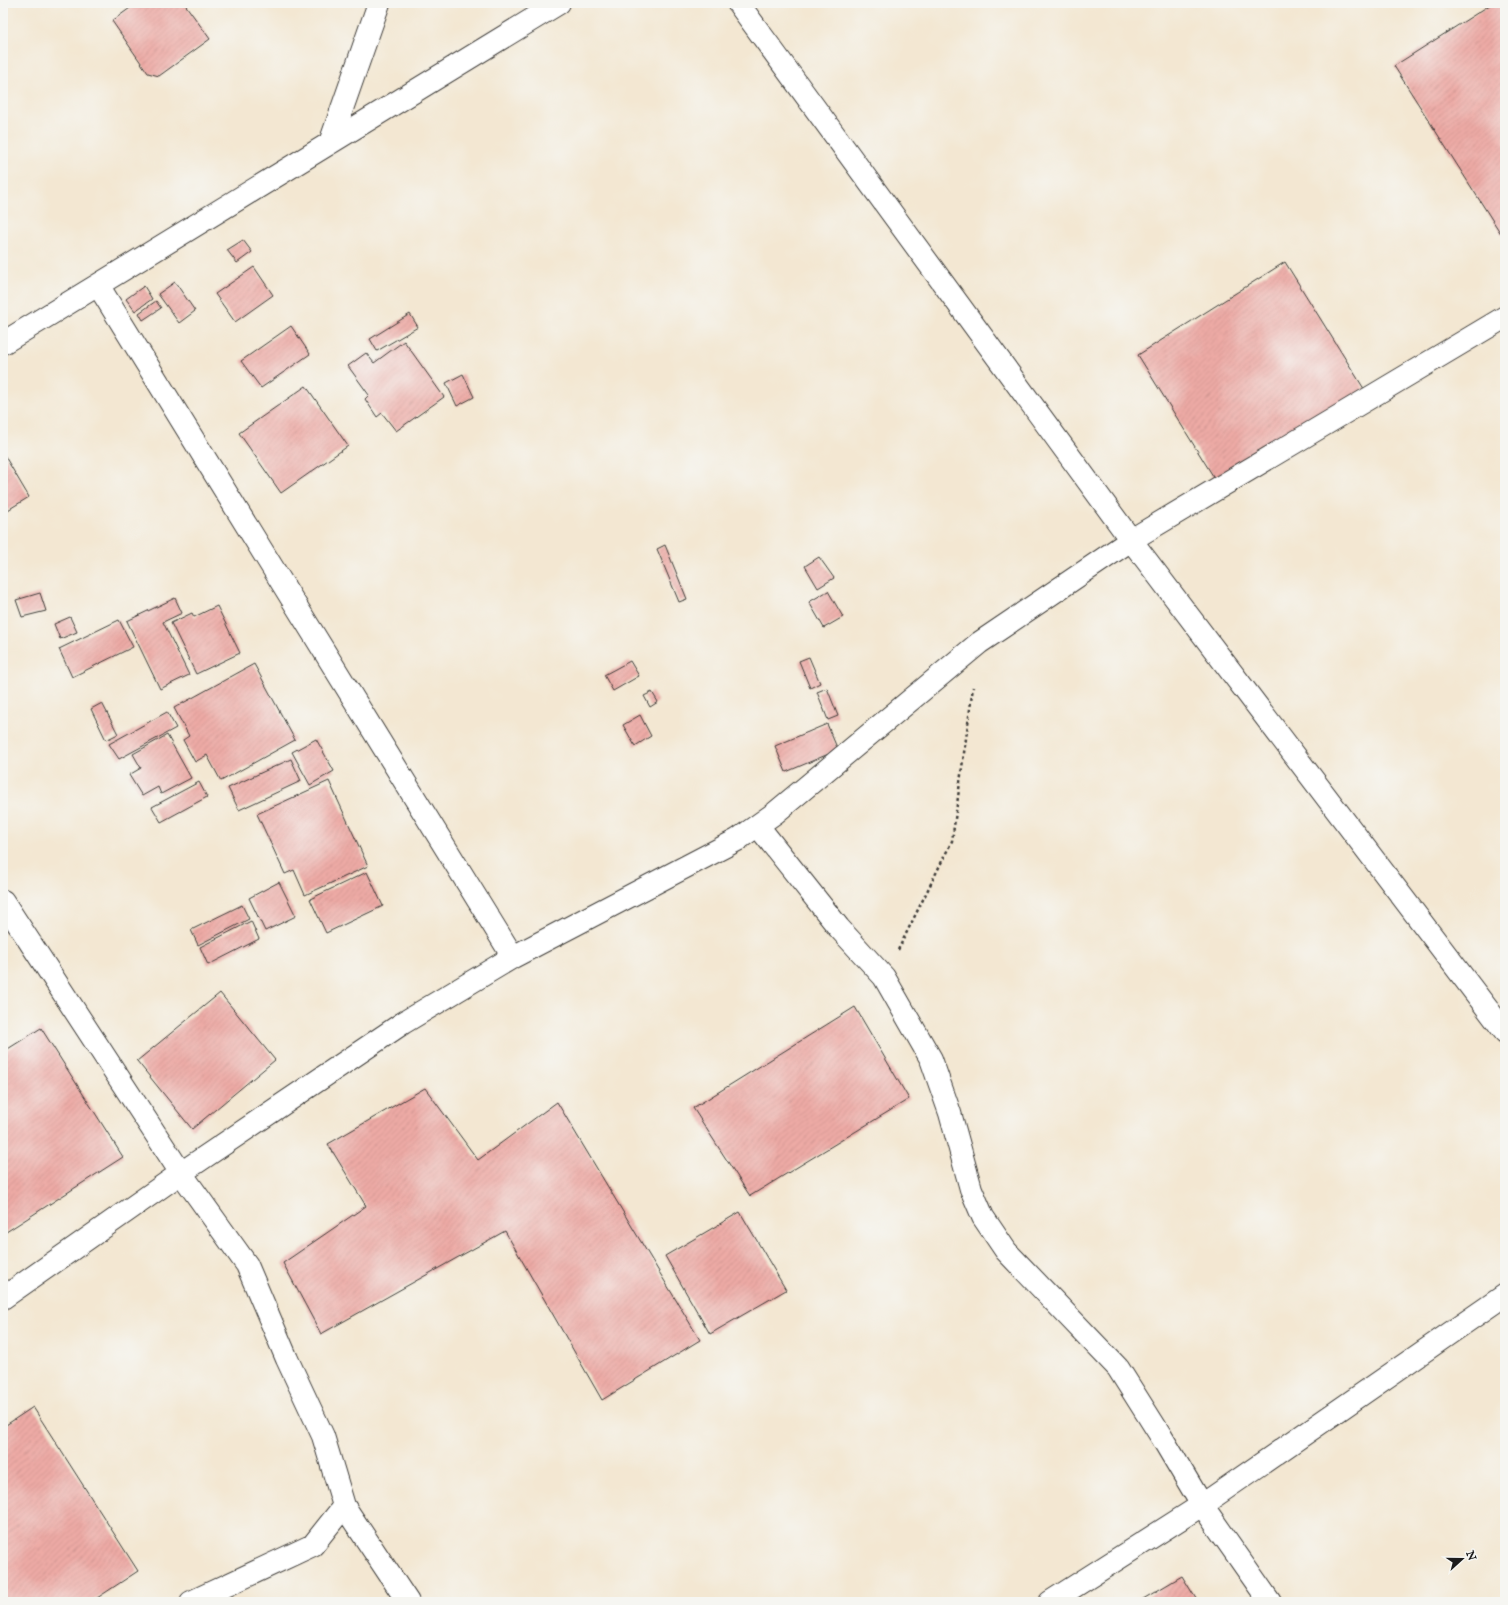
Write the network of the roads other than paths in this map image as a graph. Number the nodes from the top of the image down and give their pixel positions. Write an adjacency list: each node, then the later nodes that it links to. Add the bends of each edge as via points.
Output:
1 (379, 3): 4 (street)
2 (559, 3): 4 (street)
3 (738, 3): 8 (street)
4 (330, 143): 5 (street)
5 (98, 285): 7 (street); 11 (street)
6 (1505, 317): 8 (street)
7 (3, 343)
8 (1131, 540): 9 (street, via 979,643); 12 (street)
9 (758, 826): 11 (street, via 737,840); 16 (street, via 839,928 884,977 931,1060 950,1113 971,1189 983,1216 1006,1251 1118,1368)
10 (3, 900): 13 (street)
11 (513, 957): 13 (street, via 403,1023)
12 (1505, 1032)
13 (181, 1174): 15 (street); 17 (street, via 248,1264 287,1359 323,1436)
14 (1505, 1295): 16 (street)
15 (3, 1298)
16 (1202, 1505): 20 (street); 21 (street)
17 (344, 1506): 18 (street, via 314,1546); 19 (street)
18 (191, 1602)
19 (408, 1602)
20 (1050, 1602)
21 (1270, 1602)

